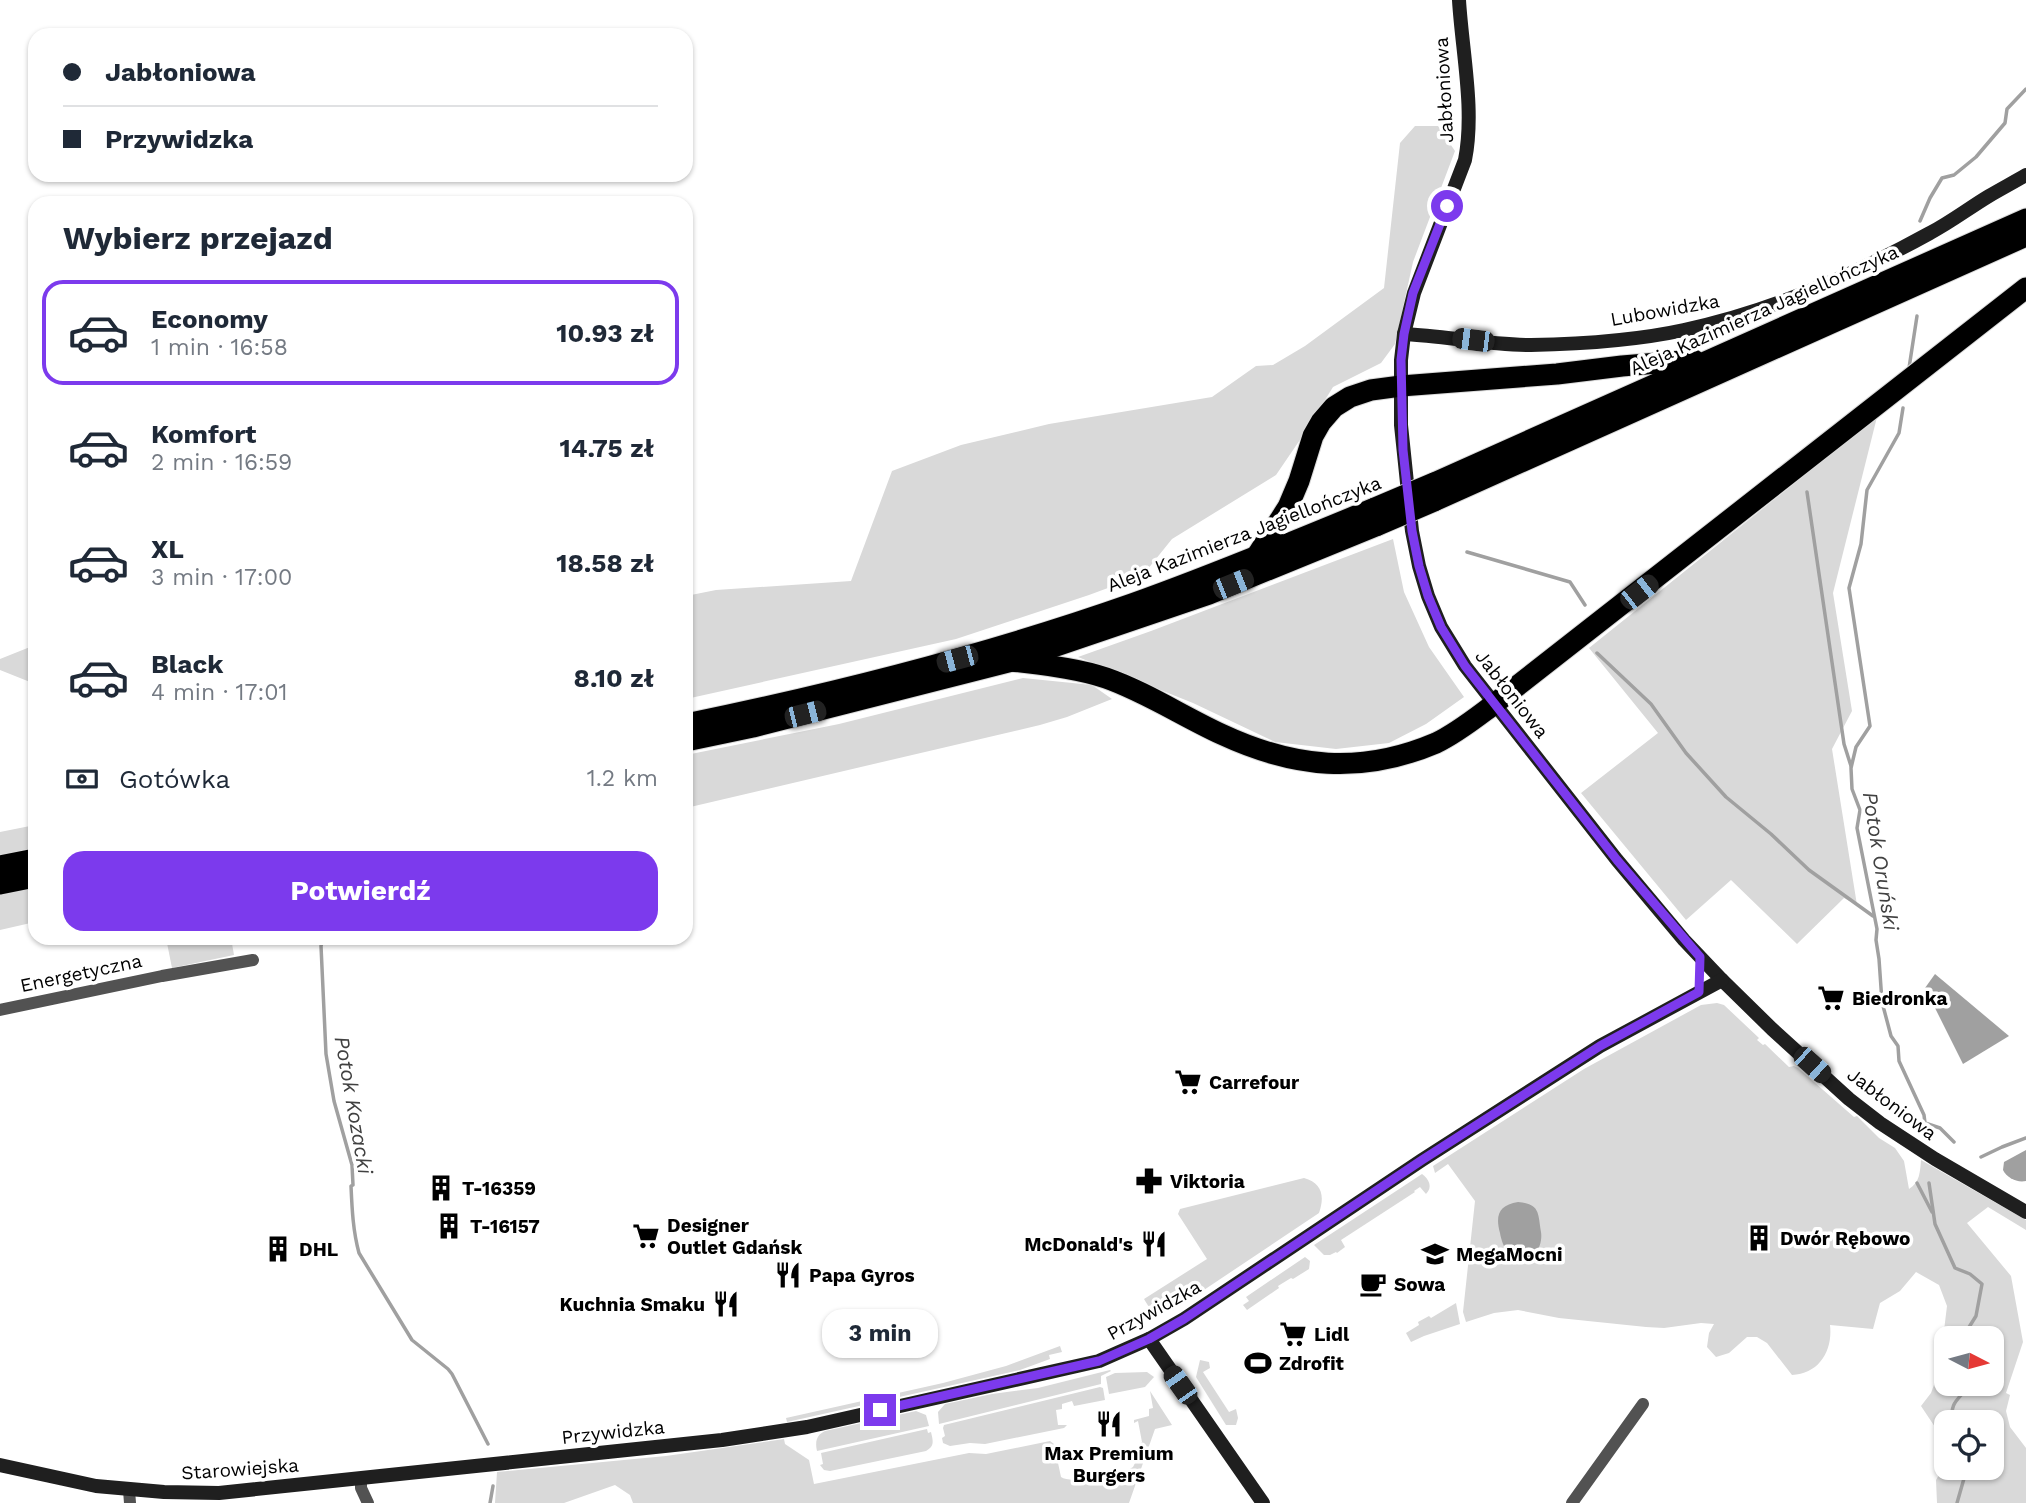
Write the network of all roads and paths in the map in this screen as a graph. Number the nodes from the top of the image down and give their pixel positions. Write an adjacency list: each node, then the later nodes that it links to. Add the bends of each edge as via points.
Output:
1 (1459, 0): 6 (street, Jabłoniowa, via 1468,143 1413,293)
2 (2026, 175): 6 (street, Lubowidzka, via 1866,266 1739,316 1647,337 1594,342 1526,345)
3 (2026, 219): 7 (highway, Aleja Kazimierza Jagiellończyka)
4 (2026, 236): 9 (highway, Aleja Kazimierza Jagiellończyka)
5 (2026, 288): 13 (highway)
6 (1404, 334): 8 (street, Jabłoniowa)
7 (1710, 359): 8 (highway); 9 (highway, Aleja Kazimierza Jagiellończyka)
8 (1401, 386): 11 (highway, via 1350,397 1321,422 1288,508); 13 (street, Jabłoniowa, via 1412,531 1425,586 1441,627)
9 (1434, 492): 10 (highway, Aleja Kazimierza Jagiellończyka, bridge)
10 (1376, 517): 11 (highway, Aleja Kazimierza Jagiellończyka); 12 (highway, Aleja Kazimierza Jagiellończyka, via 1209,594)
11 (1255, 557): 14 (highway, Aleja Kazimierza Jagiellończyka, via 981,652)
12 (1012, 661): 13 (highway, via 1106,678 1259,750 1311,763 1355,763 1398,756 1437,742); 15 (highway, Aleja Kazimierza Jagiellończyka)
13 (1494, 704): 20 (street, Jabłoniowa)
14 (693, 722)
15 (693, 740)
16 (28, 860): 17 (highway)
17 (0, 866)
18 (28, 878): 19 (highway)
19 (0, 884)
20 (1700, 957): 22 (street, Jabłoniowa); 23 (street)
21 (253, 960): 24 (street, Energetyczna)
22 (1722, 980): 23 (street, Przywidzka); 25 (street, Jabłoniowa, via 1870,1115)
23 (1699, 992): 26 (street, Przywidzka, via 1600,1046)
24 (0, 1010)
25 (2026, 1212)
26 (1149, 1339): 28 (street, Przywidzka, via 1099,1361 787,1430); 33 (street)
27 (1643, 1404): 34 (street)
28 (483, 1464): 30 (street, Starowiejska)
29 (0, 1465): 31 (street, Starowiejska)
30 (360, 1478): 31 (street, Starowiejska, via 219,1493); 32 (street)
31 (129, 1496)
32 (368, 1503)
33 (1263, 1503)
34 (1572, 1503)

